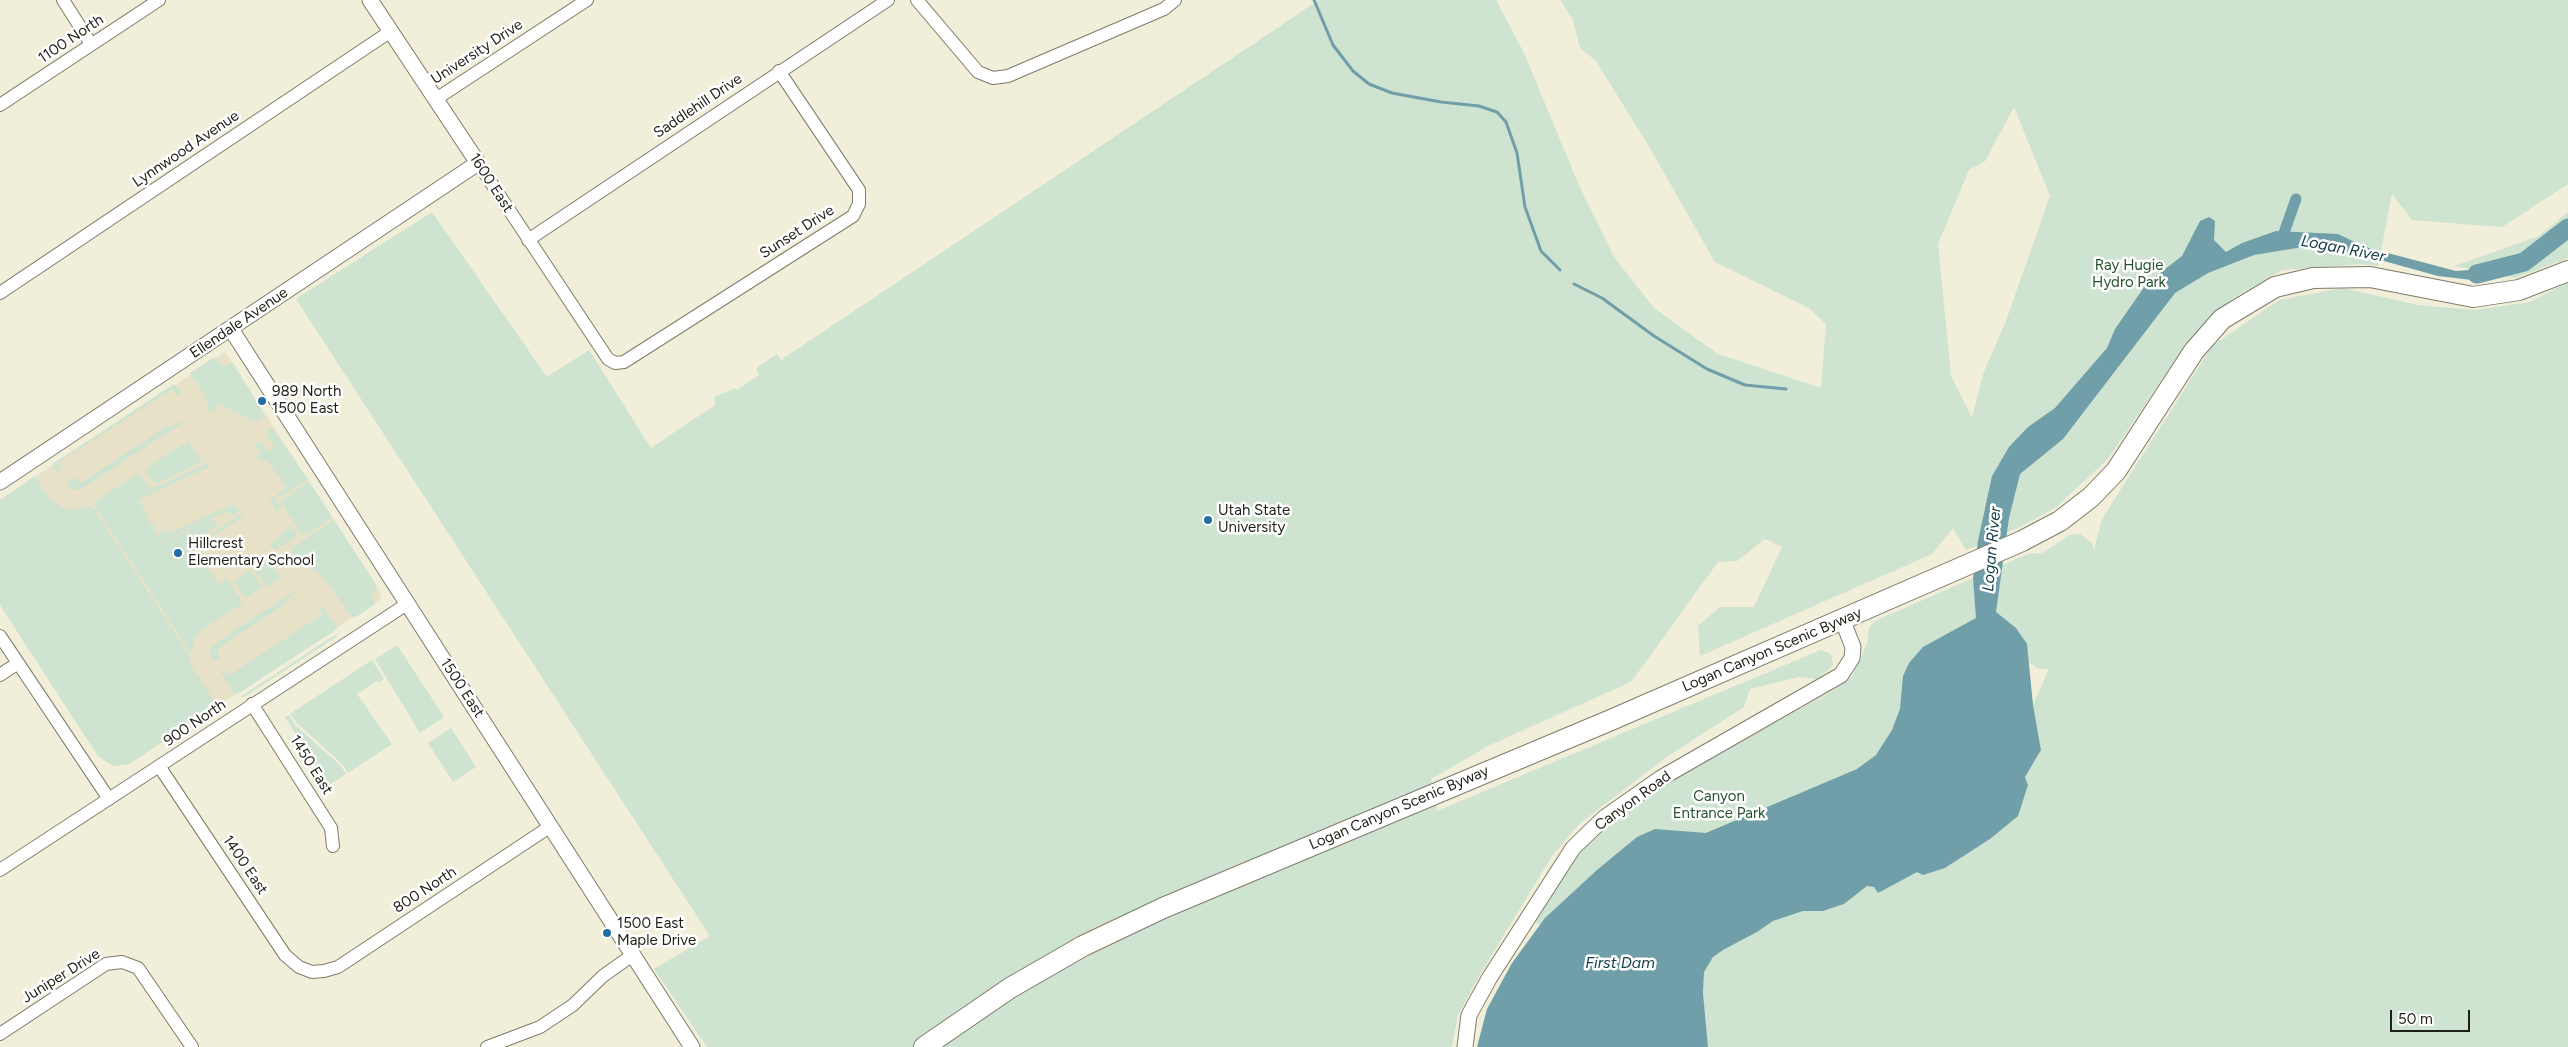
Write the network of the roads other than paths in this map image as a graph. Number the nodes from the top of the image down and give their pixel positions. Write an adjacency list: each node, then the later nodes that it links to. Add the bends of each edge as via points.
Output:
1 (63, 0): 9 (street)
2 (159, 0): 9 (street, 1100 North)
3 (370, 0): 8 (street, 1600 East)
4 (587, 0): 11 (street, University Drive)
5 (888, 0): 10 (street, Saddlehill Drive)
6 (917, 0): 7 (street, via 978,72 993,78 1008,76 1164,8)
7 (1175, 0)
8 (391, 31): 11 (street, 1600 East); 16 (street, Lynnwood Avenue)
9 (91, 44): 12 (street, 1100 North)
10 (779, 71): 14 (street, Saddlehill Drive); 18 (street, Sunset Drive, via 859,190 859,204 853,216 624,362)
11 (436, 99): 13 (street, 1600 East)
12 (0, 105)
13 (478, 163): 14 (street, 1600 East); 17 (street, Ellendale Avenue)
14 (528, 240): 18 (street, 1600 East, via 608,359)
15 (2568, 272): 21 (main road, Logan Canyon Scenic Byway, via 2519,290 2473,297 2370,277 2313,278 2275,287 2222,319 2194,351 2132,449 2091,497 2060,521 2022,541)
16 (0, 293)
17 (231, 329): 19 (street, Ellendale Avenue); 20 (street, 1500 East)
18 (615, 363)
19 (0, 482)
20 (407, 604): 25 (street, 900 North); 28 (street, 1500 East)
21 (1842, 619): 37 (main road, Logan Canyon Scenic Byway, via 1163,908 1083,946 1010,988); 38 (street, Canyon Road, via 1853,647 1852,658 1841,675 1661,778 1604,818 1573,848 1490,977 1470,1015)
22 (0, 636): 23 (street)
23 (18, 663): 24 (street); 27 (street)
24 (0, 675)
25 (252, 704): 26 (street, 900 North); 29 (street, 1450 East, via 331,828)
26 (159, 766): 27 (street, 900 North); 32 (street, 1400 East, via 285,955 299,967)
27 (109, 799): 30 (street, 900 North)
28 (552, 826): 31 (street, 1500 East); 32 (street, 800 North, via 338,967)
29 (333, 846)
30 (0, 870)
31 (634, 954): 35 (street, via 603,976 573,1005 540,1027); 36 (street, 1500 East)
32 (312, 972)
33 (0, 1034): 34 (street, Juniper Drive, via 106,964 122,962 138,968)
34 (192, 1047)
35 (487, 1047)
36 (692, 1047)
37 (924, 1047)
38 (1465, 1047)

